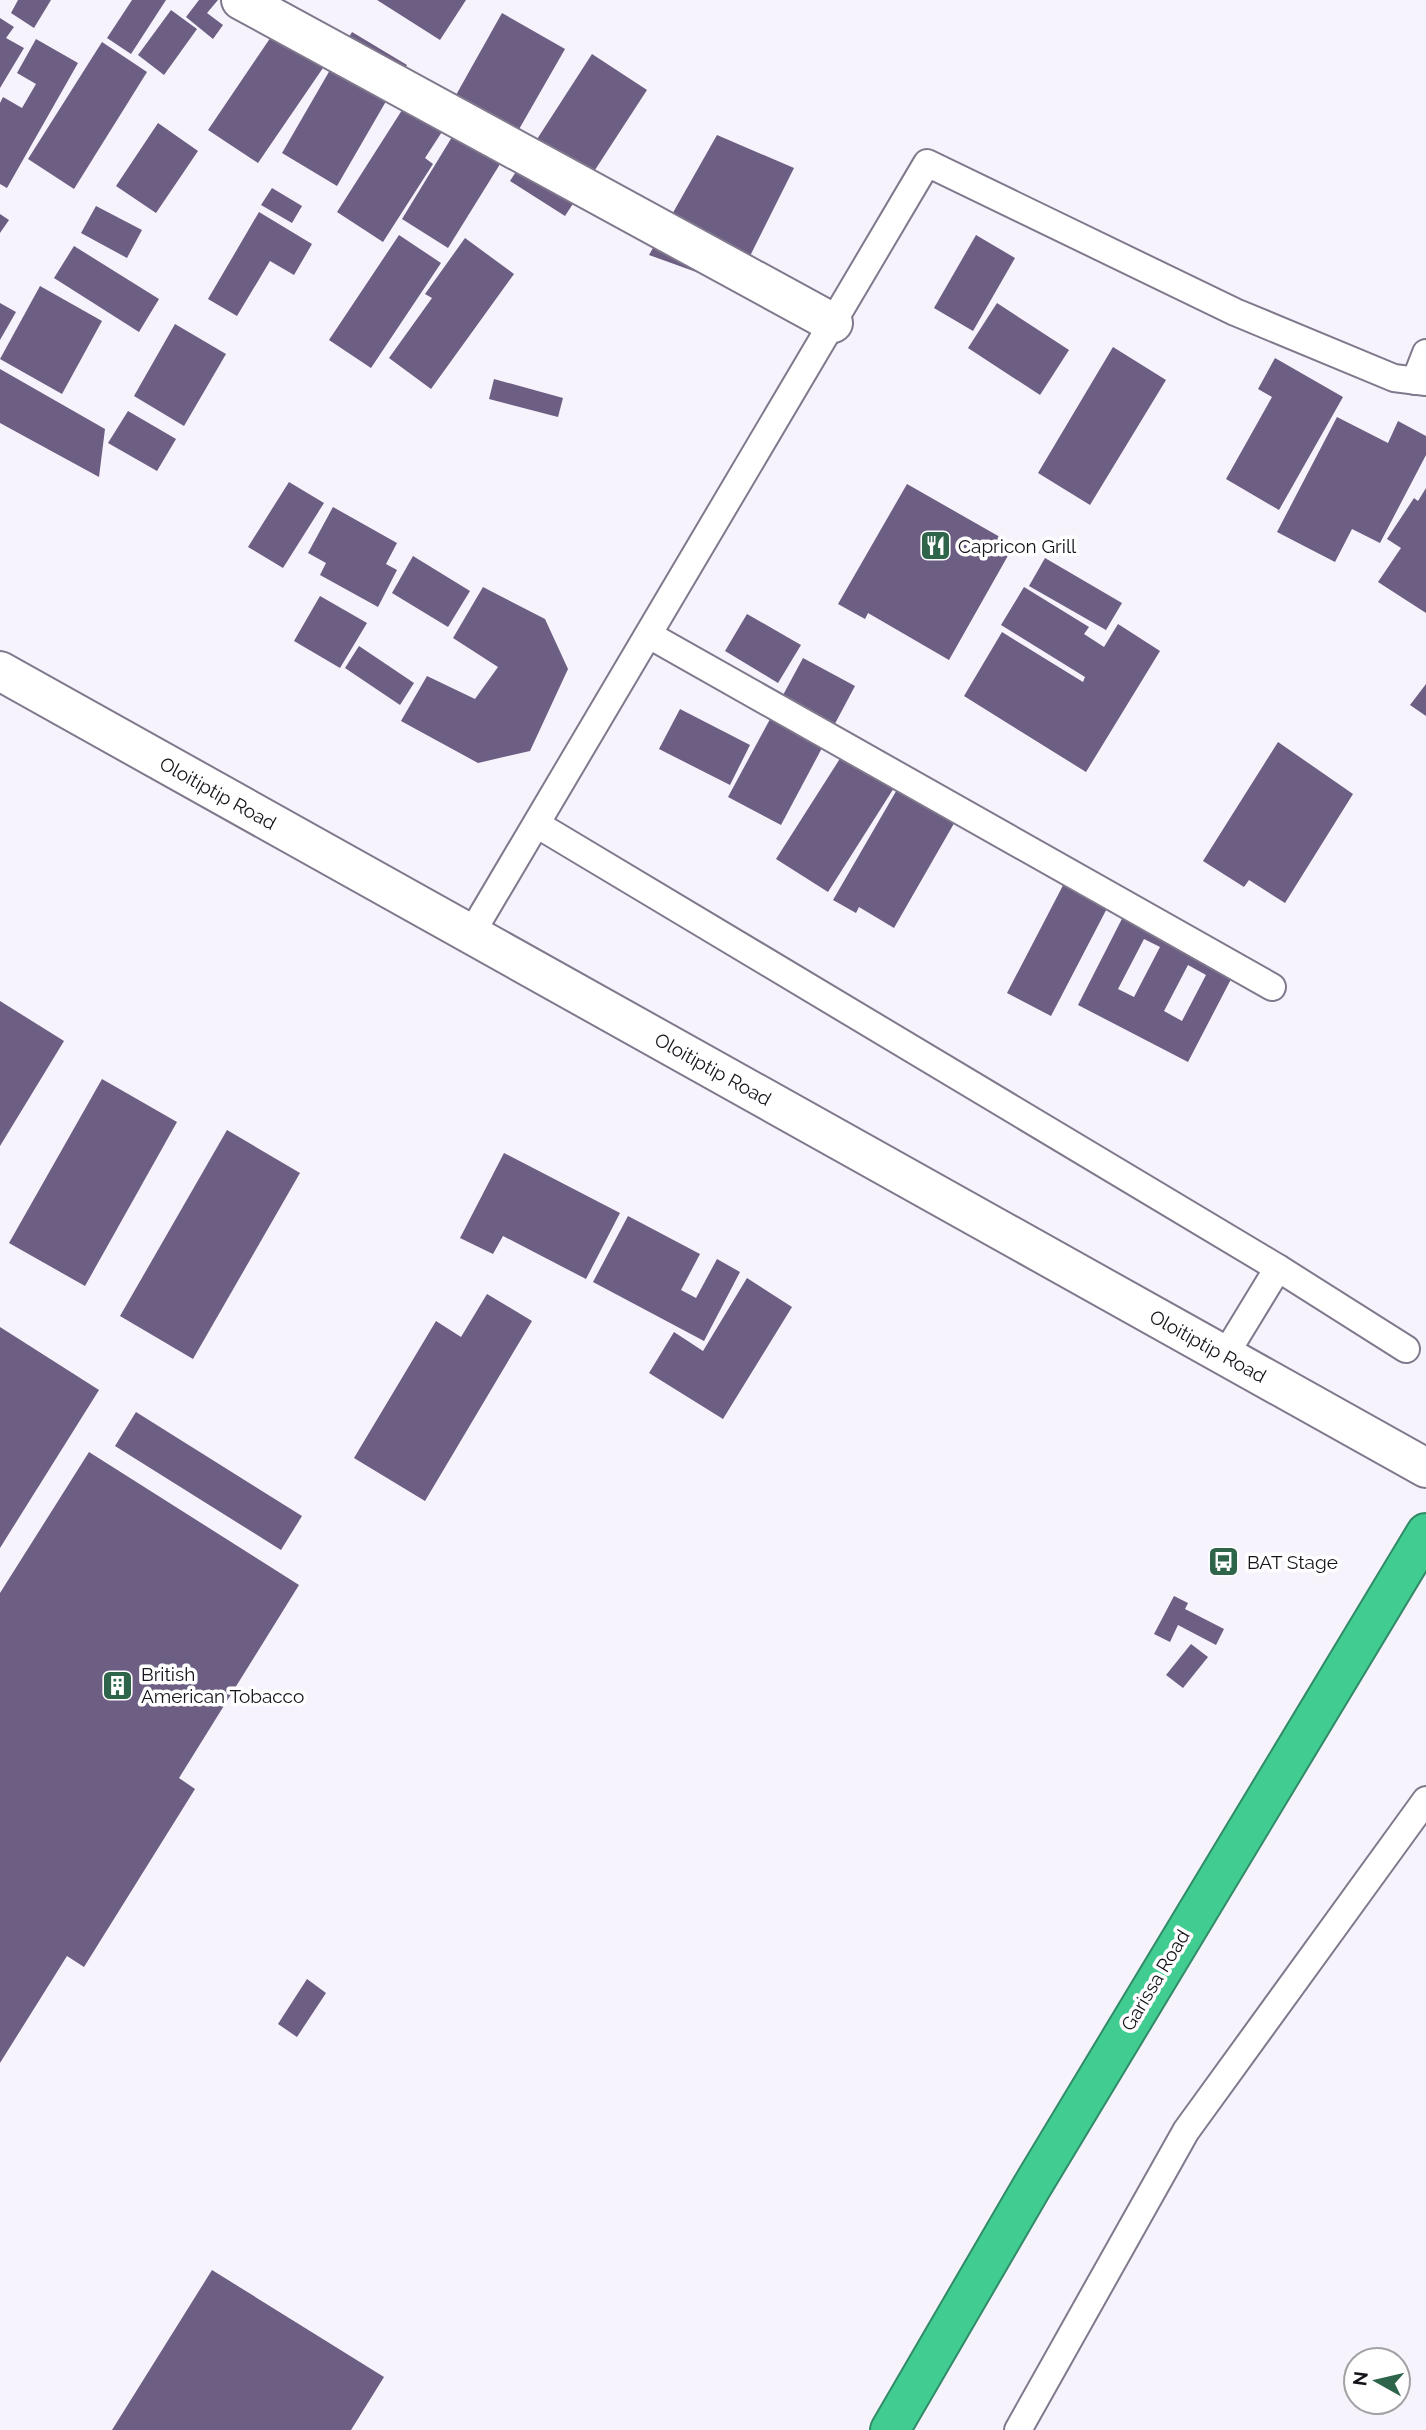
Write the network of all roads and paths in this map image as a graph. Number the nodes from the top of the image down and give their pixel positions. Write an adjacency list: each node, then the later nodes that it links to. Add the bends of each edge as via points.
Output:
1 (241, 0): 2 (street)
2 (833, 323): 4 (lane, via 927,163 1235,312 1394,378); 5 (lane)
3 (1426, 353): 4 (lane)
4 (1420, 382)
5 (649, 635): 7 (lane); 9 (lane)
6 (0, 670): 8 (street, Oloitiptip Road)
7 (538, 825): 8 (lane); 10 (lane)
8 (471, 934): 12 (street, Oloitiptip Road)
9 (1272, 987)
10 (1278, 1268): 11 (lane); 12 (lane)
11 (1406, 1349)
12 (1225, 1355): 13 (street, Oloitiptip Road)
13 (1426, 1468)
14 (1426, 1533): 16 (highway, Garissa Road)
15 (1426, 1800): 17 (lane, via 1186,2131)
16 (890, 2430)
17 (1018, 2430)

